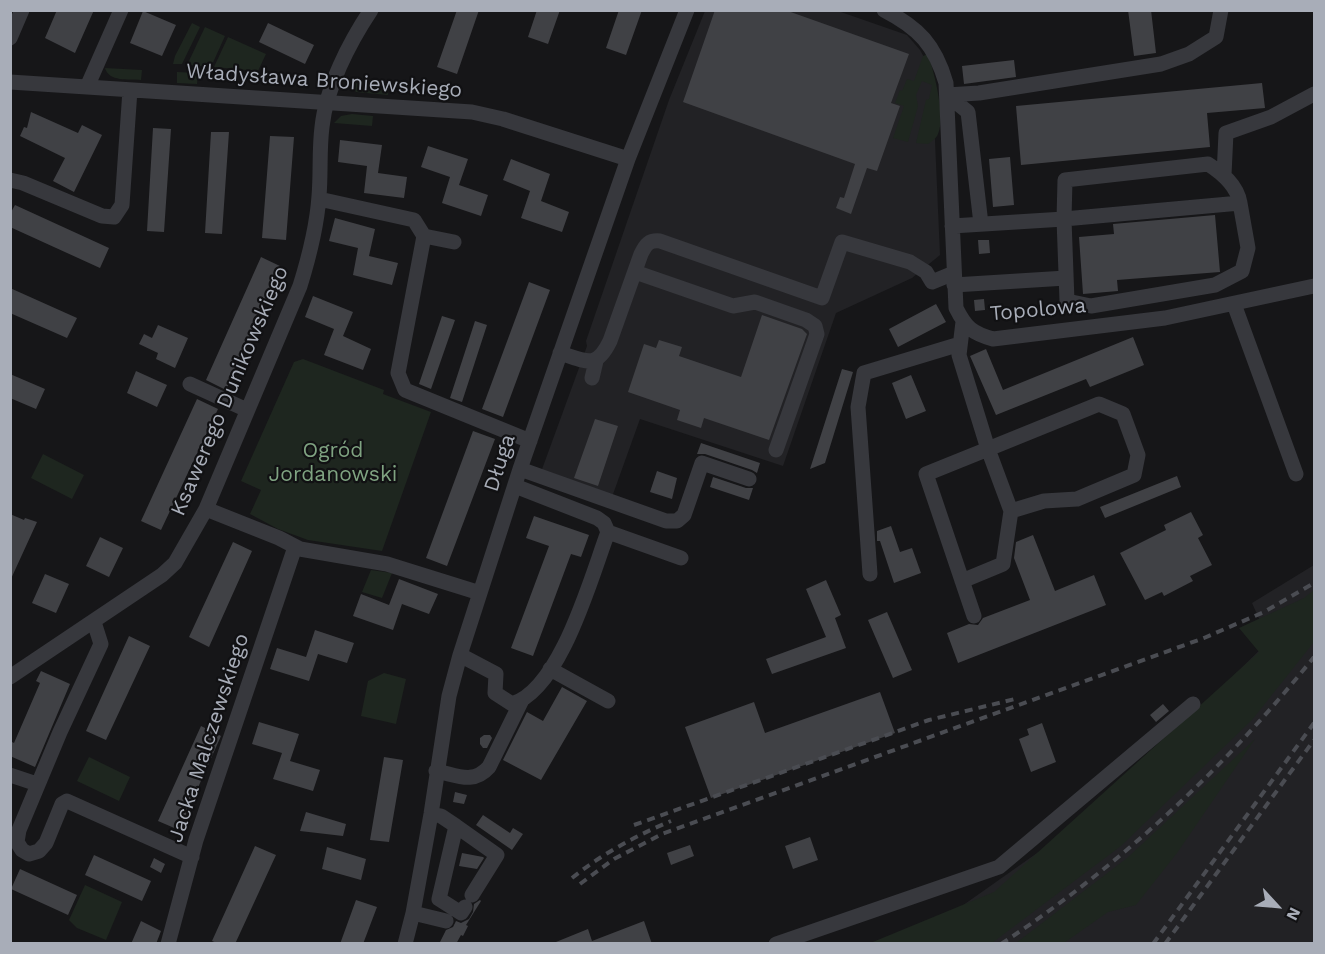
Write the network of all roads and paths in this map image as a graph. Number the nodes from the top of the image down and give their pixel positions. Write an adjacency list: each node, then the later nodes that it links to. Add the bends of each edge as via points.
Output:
1 (22, 10): 7 (street)
2 (121, 10): 9 (street)
3 (372, 10): 13 (street, Ksawerego Dunikowskiego, via 354,36)
4 (687, 10): 14 (street, Długa)
5 (884, 10): 12 (street, Topolowa, via 907,23 932,47)
6 (1221, 10): 12 (street, via 1216,37 1189,54 1161,64)
7 (10, 38)
8 (10, 82): 9 (street, Władysława Broniewskiego)
9 (87, 87): 10 (street, Władysława Broniewskiego)
10 (130, 90): 13 (street, Władysława Broniewskiego); 16 (street, via 122,205 114,217 102,216)
11 (1314, 94): 15 (street, via 1271,117 1226,133)
12 (947, 95): 20 (street, via 968,112); 21 (street, Topolowa)
13 (327, 103): 14 (street, Władysława Broniewskiego, via 472,112); 17 (street, Ksawerego Dunikowskiego)
14 (628, 159): 31 (street, Długa)
15 (1224, 175): 18 (street); 19 (street, via 1208,164 1065,180)
16 (10, 180)
17 (319, 199): 22 (street, via 414,220); 35 (street, Ksawerego Dunikowskiego, via 300,286)
18 (1240, 202): 19 (street); 25 (street, via 1248,248 1242,271 1215,285 1091,306 1067,301)
19 (1064, 219): 20 (street); 25 (street)
20 (981, 224): 21 (street)
21 (952, 226): 26 (street, Topolowa)
22 (424, 236): 23 (street); 36 (street, via 398,373 405,390)
23 (454, 242)
24 (635, 272): 26 (street, via 645,244 660,241 822,298 842,242 910,262 926,272 932,282); 32 (street, via 610,341); 38 (street, via 734,306 755,302 815,326 818,334)
25 (1066, 278): 26 (street)
26 (954, 279): 29 (street, Topolowa, via 956,308)
27 (1314, 286): 28 (street, Topolowa)
28 (1234, 304): 29 (street, Topolowa, via 1165,318 993,339 975,334); 40 (street)
29 (963, 322): 30 (street)
30 (960, 344): 37 (street, via 959,355); 48 (street, via 864,373 858,407)
31 (560, 353): 32 (street); 36 (street, Długa)
32 (596, 361): 33 (street)
33 (592, 378)
34 (190, 384): 35 (street)
35 (247, 410): 43 (street, Ksawerego Dunikowskiego)
36 (530, 441): 39 (street, Długa)
37 (988, 449): 44 (street); 44 (street, via 1099,404 1123,414 1138,455 1134,475 1077,499 1044,501); 49 (street, via 926,474)
38 (776, 450)
39 (520, 469): 41 (street, via 677,522 684,515 702,463); 42 (street, Długa)
40 (1296, 474)
41 (749, 479)
42 (515, 486): 45 (street, via 597,518); 50 (street, Długa)
43 (206, 509): 46 (street); 52 (street, Ksawerego Dunikowskiego, via 176,563)
44 (1011, 511): 49 (street, via 1003,564)
45 (608, 532): 47 (street); 54 (street, via 569,639)
46 (295, 547): 50 (street, via 387,564); 64 (street, Jacka Malczewskiego)
47 (681, 558)
48 (870, 573)
49 (962, 581): 51 (street)
50 (480, 592): 53 (street, Długa)
51 (974, 616)
52 (94, 622): 55 (street, Ksawerego Dunikowskiego); 61 (street, via 101,644)
53 (460, 655): 56 (street, via 496,674 495,693 512,704); 59 (street, Długa)
54 (550, 669): 56 (street); 57 (street)
55 (10, 677)
56 (522, 700): 59 (street, via 482,775 473,778)
57 (608, 700)
58 (1193, 704): 69 (street, via 999,867)
59 (436, 771): 62 (street, Długa)
60 (10, 776): 61 (street)
61 (37, 784): 64 (street, via 17,842 29,854 46,843 62,804 67,801)
62 (431, 814): 63 (street); 65 (street, Długa)
63 (456, 826): 63 (street, via 439,899 461,913 497,855)
64 (192, 857): 67 (street, Jacka Malczewskiego)
65 (413, 913): 66 (street); 68 (street, Długa)
66 (446, 921)
67 (168, 944)
68 (405, 944)
69 (776, 944)

